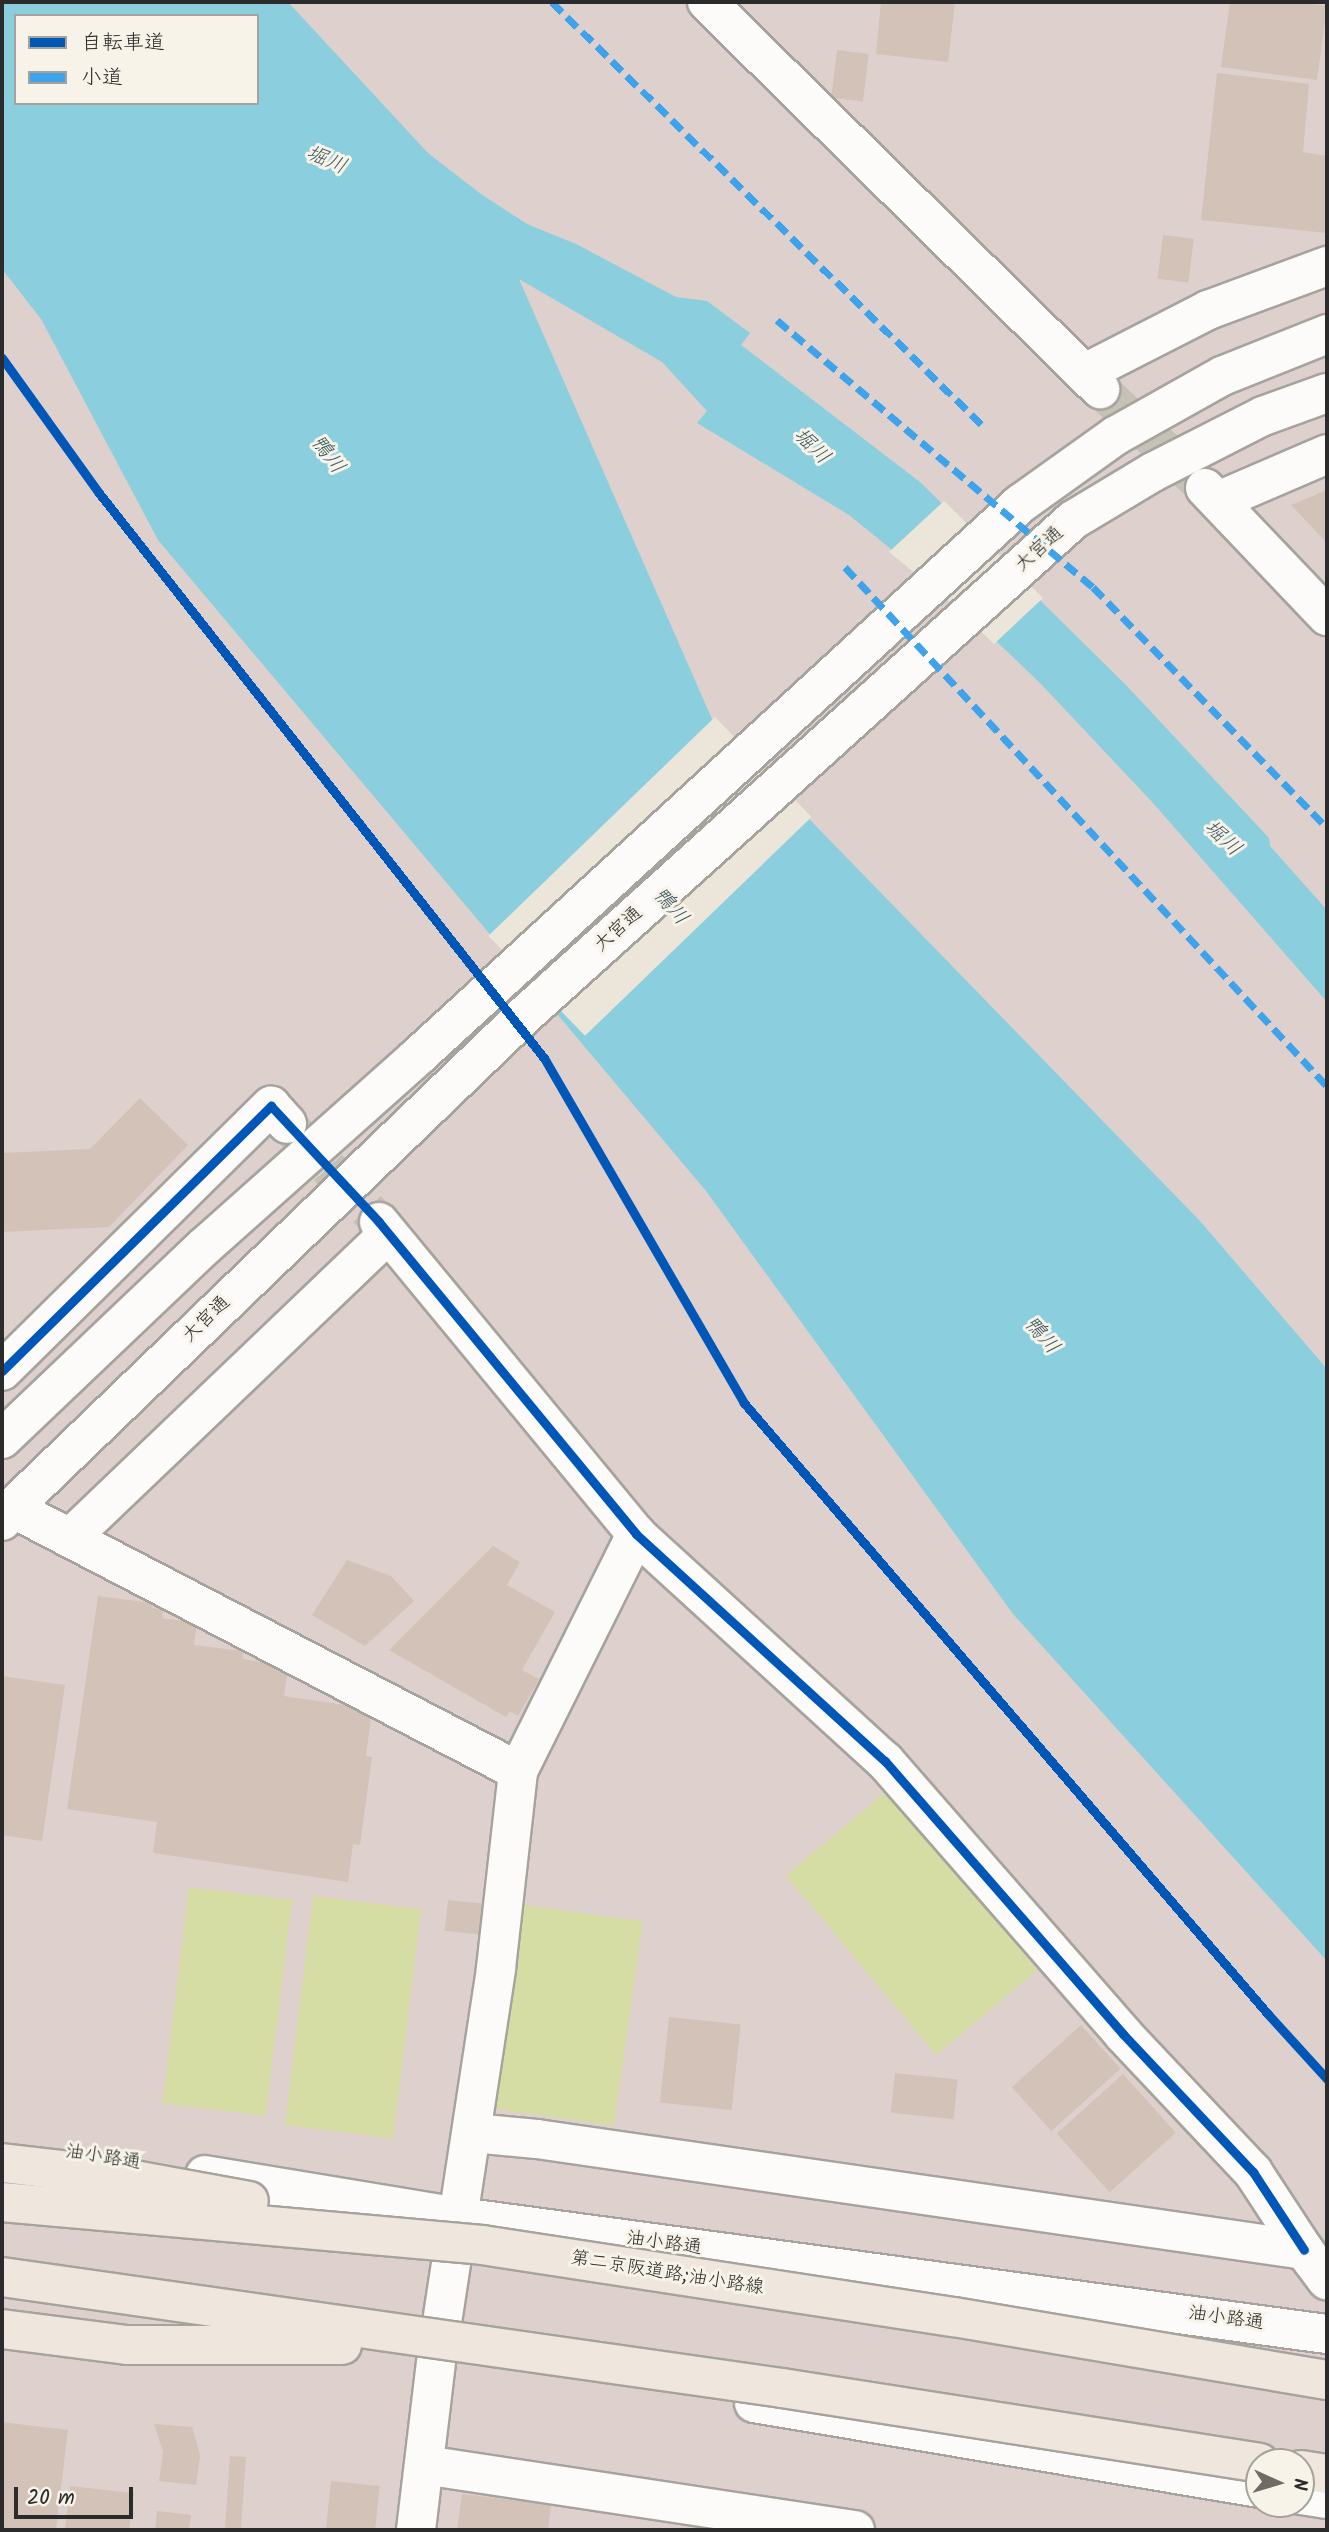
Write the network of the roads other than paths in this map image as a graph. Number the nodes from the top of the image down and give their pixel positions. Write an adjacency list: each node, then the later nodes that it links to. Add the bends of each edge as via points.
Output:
1 (707, 2): 2 (street, via 1092,381 1208,310)
2 (1327, 266)
3 (1327, 334): 9 (street, via 1223,376 1115,436 1043,486 205,1246)
4 (1327, 393): 10 (street, 大宮通, via 1263,416 1153,472 1073,520 528,1012)
5 (1327, 454): 6 (street, via 1212,495)
6 (1327, 616)
7 (287, 1124): 8 (street, via 271,1106)
8 (2, 1371)
9 (2, 1439)
10 (7, 1515): 12 (street)
11 (636, 1534): 12 (street, via 384,1228); 13 (street); 19 (street, via 885,1761 1123,2034 1253,2172)
12 (70, 1538): 13 (street)
13 (518, 1771): 14 (street)
14 (473, 2133): 18 (street); 19 (street)
15 (2, 2146): 18 (street, 油小路通, via 61,2151)
16 (2, 2163): 18 (highway, bridge)
17 (2, 2202): 18 (highway, 第二京阪道路;油小路線, bridge)
18 (471, 2231): 24 (street, 油小路通); 25 (street); 26 (highway, 第二京阪道路;油小路線, bridge)
19 (1304, 2250): 21 (street)
20 (2, 2277): 25 (highway, bridge)
21 (1327, 2280)
22 (2, 2295): 25 (street)
23 (2, 2329): 25 (highway, bridge, via 127,2346)
24 (1327, 2334)
25 (452, 2350): 27 (highway, bridge, via 782,2388); 28 (street); 29 (street)
26 (1327, 2380)
27 (1245, 2461)
28 (424, 2465): 30 (street); 31 (street)
29 (1245, 2486)
30 (416, 2530)
31 (855, 2530)

